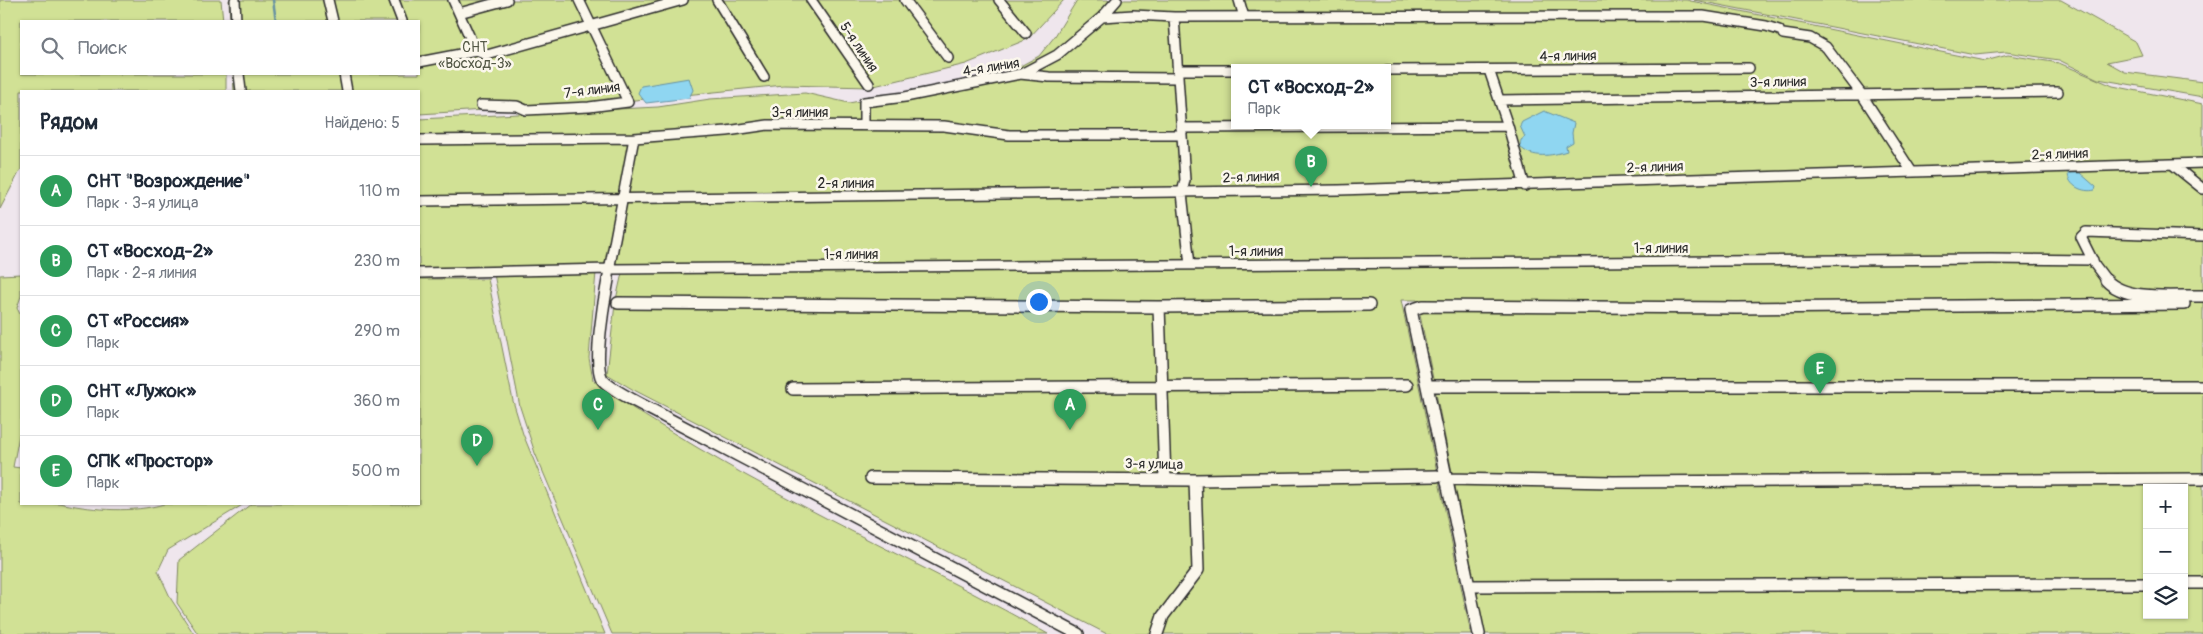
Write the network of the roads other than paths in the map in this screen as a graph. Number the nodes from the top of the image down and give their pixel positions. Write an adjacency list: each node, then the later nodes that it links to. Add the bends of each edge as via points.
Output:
1 (235, 0): 18 (street)
2 (328, 0): 19 (street)
3 (394, 0): 20 (street)
4 (453, 0): 14 (street)
5 (507, 0): 14 (street)
6 (579, 0): 21 (street, 7-я линия)
7 (683, 0): 21 (street)
8 (717, 0): 34 (street)
9 (811, 0): 35 (street, 5-я линия)
10 (905, 0): 24 (street, 4-я линия)
11 (999, 0): 22 (street)
12 (1117, 0): 15 (street)
13 (1239, 0): 17 (street)
14 (459, 13): 23 (street)
15 (1102, 16): 16 (street); 30 (street, via 1058,55)
16 (1174, 17): 17 (street); 31 (street)
17 (1244, 17): 39 (street, via 1703,16 1766,26 1810,38 1826,47)
18 (236, 20)
19 (333, 20)
20 (402, 20)
21 (591, 26): 23 (street, via 487,54); 41 (street, 7-я линия, via 628,102 526,110 517,106)
22 (1026, 33)
23 (476, 52): 25 (street)
24 (948, 58)
25 (420, 62)
26 (1749, 68): 29 (street, 4-я линия)
27 (1231, 70): 31 (street, 4-я линия)
28 (1391, 70): 29 (street, 4-я линия)
29 (1489, 70): 40 (street)
30 (1020, 74): 31 (street, 4-я линия, via 1049,77); 42 (street, 4-я линия, via 864,102)
31 (1177, 74): 46 (street)
32 (239, 75): 36 (street)
33 (344, 75): 37 (street)
34 (764, 77)
35 (869, 84)
36 (240, 90)
37 (347, 90)
38 (2058, 92): 39 (street, 3-я линия)
39 (1862, 95): 40 (street, 3-я линия); 51 (street)
40 (1500, 100): 43 (street)
41 (481, 105)
42 (864, 126): 46 (street, 3-я линия, via 944,126 1009,135); 47 (street, 3-я линия, via 768,125)
43 (1508, 126): 44 (street, 3-я линия); 52 (street)
44 (1391, 128)
45 (1344, 129): 46 (street, 3-я линия)
46 (1181, 132): 54 (street, via 1185,180)
47 (634, 138): 48 (street, 3-я линия); 55 (street)
48 (420, 140)
49 (2203, 163): 50 (street, 2-я линия)
50 (2172, 164): 51 (street, 2-я линия); 53 (street)
51 (1912, 172): 52 (street, 2-я линия)
52 (1525, 186): 54 (street, 2-я линия)
53 (2203, 189)
54 (1182, 194): 55 (street, 2-я линия); 59 (street)
55 (623, 198): 56 (street, 2-я линия); 60 (street)
56 (420, 201)
57 (2203, 236): 58 (street, via 2086,232 2081,237)
58 (2092, 260): 59 (street, 1-я линия); 62 (street, via 2116,289 2130,293)
59 (1190, 265): 60 (street, 1-я линия)
60 (611, 269): 61 (street, 1-я линия); 81 (street, via 598,355 602,379 610,386)
61 (420, 273)
62 (2203, 296)
63 (618, 303): 66 (street)
64 (2184, 304): 68 (street, via 1737,308 1423,306 1411,310)
65 (1369, 305): 66 (street)
66 (1159, 307): 70 (street)
67 (1408, 385): 70 (street)
68 (1427, 386): 69 (street); 72 (street)
69 (2203, 386)
70 (1162, 387): 71 (street); 74 (street)
71 (793, 389)
72 (1442, 477): 75 (street, 3-я улица, via 1613,482); 76 (street, 3-я улица); 80 (street)
73 (871, 478): 74 (street, 3-я улица)
74 (1165, 479): 76 (street, 3-я улица)
75 (2203, 479)
76 (1196, 480): 82 (street, via 1198,570 1163,616)
77 (2188, 583): 78 (street)
78 (2203, 583)
79 (2143, 584): 80 (street)
80 (1469, 586): 83 (street)
81 (1078, 634)
82 (1157, 634)
83 (1479, 634)

